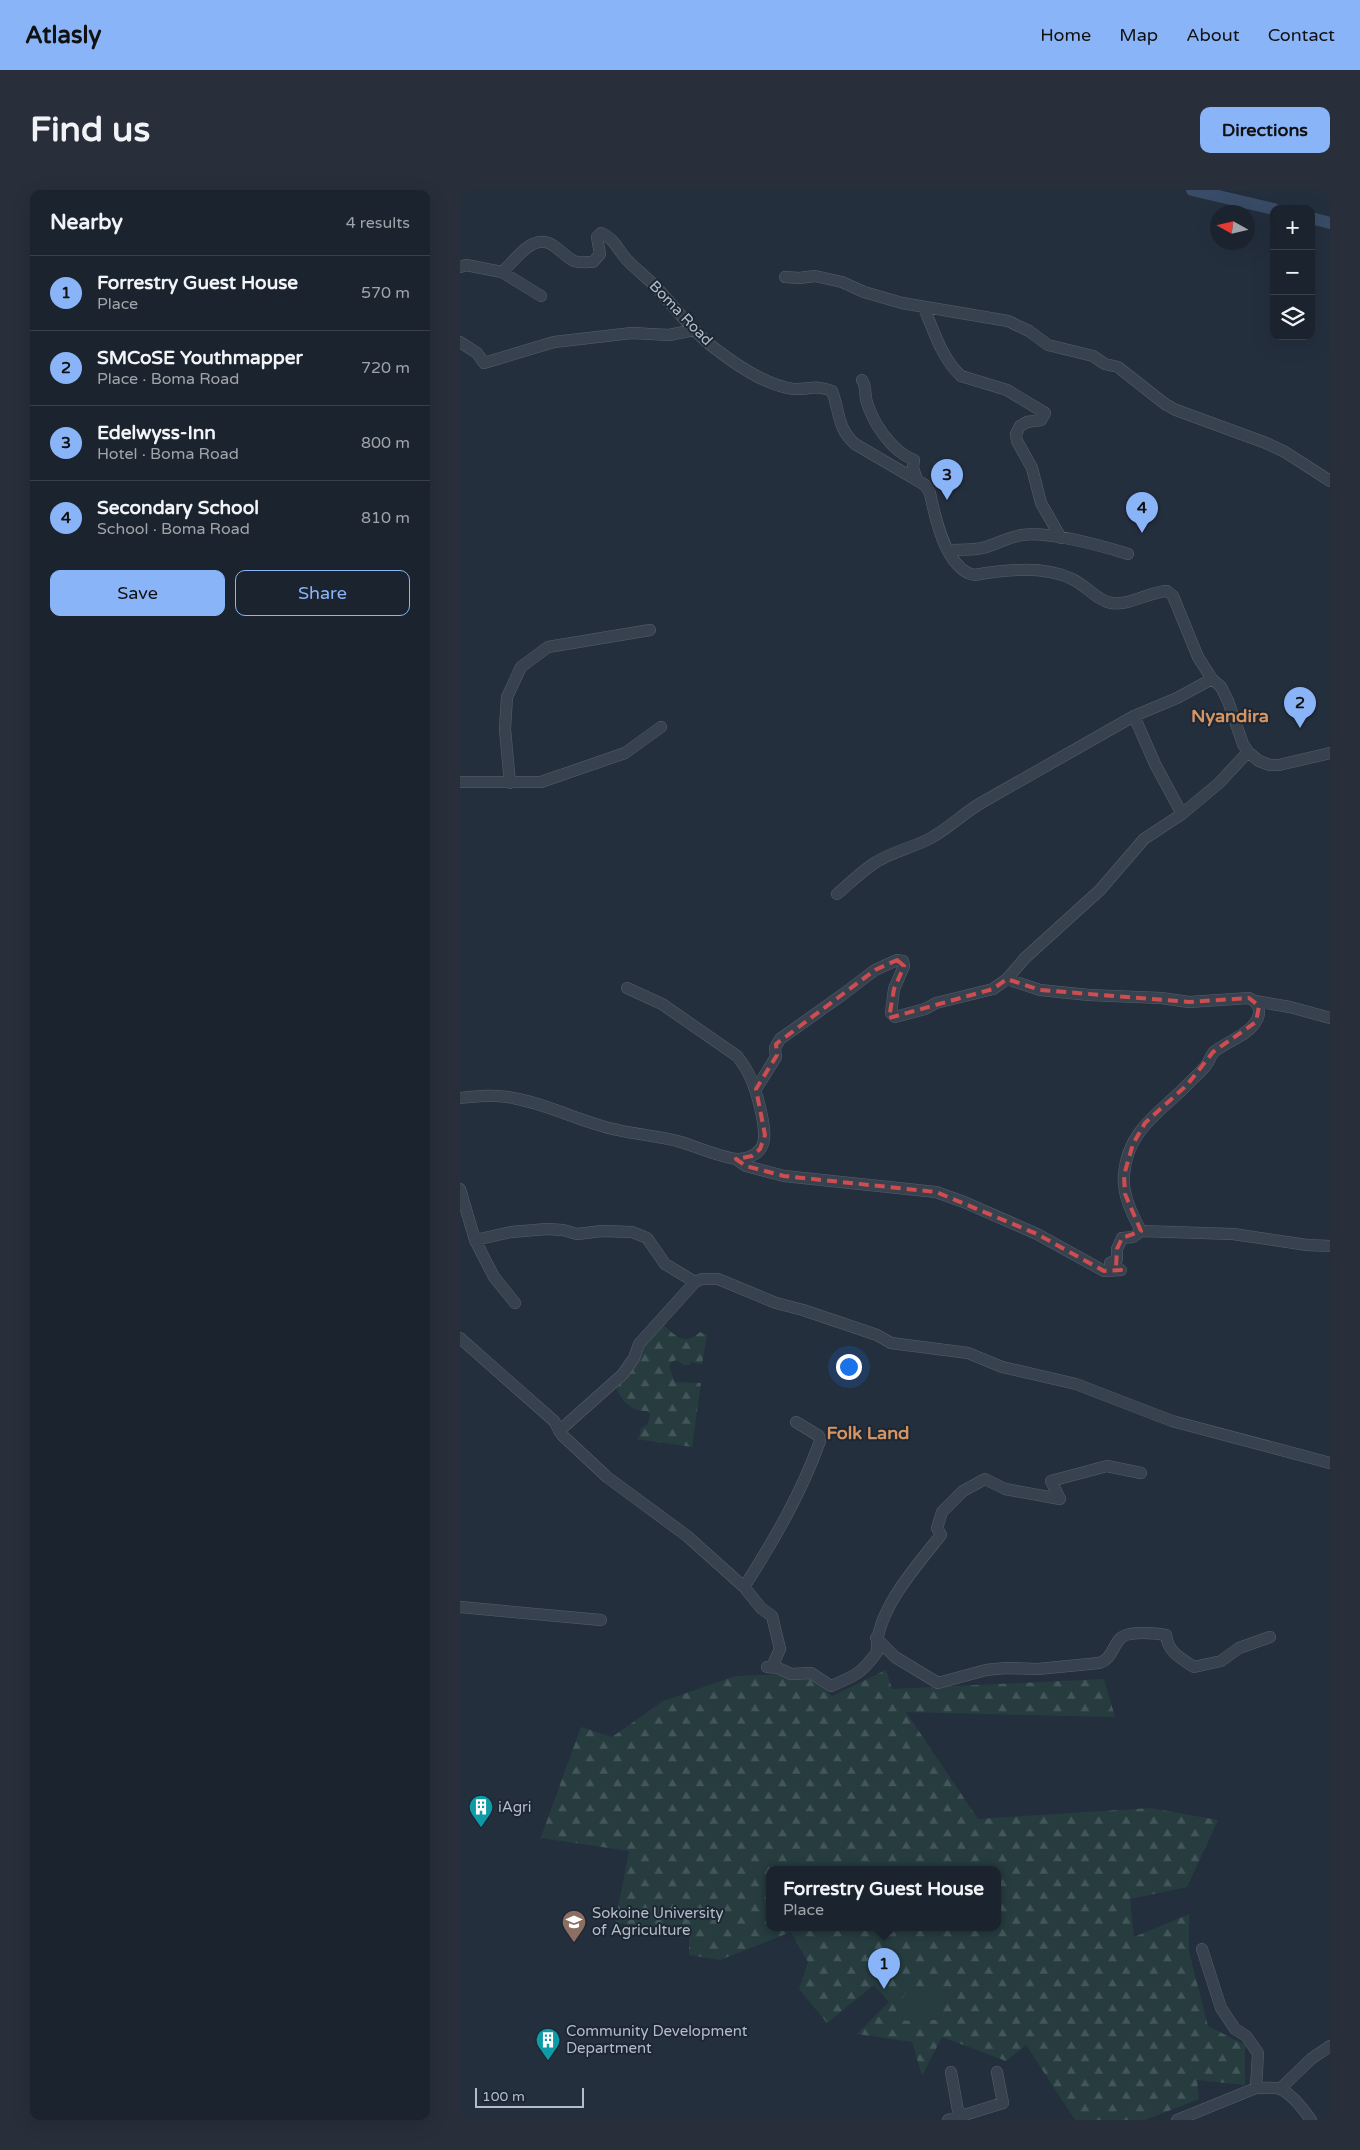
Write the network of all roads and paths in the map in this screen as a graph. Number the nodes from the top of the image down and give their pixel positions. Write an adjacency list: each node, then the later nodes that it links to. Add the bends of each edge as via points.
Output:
1 (460, 267): 2 (street, via 466,265)
2 (502, 272): 4 (street); 6 (street, Boma Road, via 513,264 518,254 534,243 560,248 575,262 593,262 600,254 597,237 601,233 609,236 626,259)
3 (785, 276): 5 (street, via 816,276)
4 (541, 296)
5 (924, 308): 10 (street, via 1008,321 1029,331 1048,346 1093,356 1118,367 1176,410 1266,443); 11 (street, via 946,358 961,376 1007,390 1045,412 1041,420 1020,426 1016,434 1032,468 1041,503)
6 (694, 330): 7 (street, via 670,335 632,334 554,342 484,364 477,353); 9 (street, Boma Road, via 725,356 772,382 796,389 820,387 832,391 846,436)
7 (460, 342)
8 (862, 380): 9 (street, via 874,418 894,447 914,460)
9 (917, 480): 12 (street, Boma Road, via 930,493)
10 (1330, 481)
11 (1061, 538): 12 (street, via 1023,535 985,548); 13 (street)
12 (948, 550): 15 (street, Boma Road, via 966,573 1052,573 1072,579 1109,603 1127,602 1167,591 1173,596 1189,638)
13 (1128, 554)
14 (650, 630): 21 (street, via 548,647 521,668 508,697 505,729)
15 (1212, 679): 16 (street); 18 (street, Boma Road, via 1221,687 1228,701)
16 (1134, 716): 22 (street); 23 (street, via 981,803 952,826 873,864)
17 (661, 727): 21 (street, via 625,753 586,768 541,782)
18 (1248, 752): 19 (street, via 1270,765); 22 (street, via 1219,783)
19 (1330, 753)
20 (460, 782): 21 (street)
21 (510, 783)
22 (1182, 814): 24 (street, via 1144,839 1100,890 1025,958)
23 (837, 894)
24 (1007, 979): 26 (street, via 1040,990 1089,995 1189,1002 1240,998); 28 (street, via 993,989 895,1017 891,1013 894,988 904,963 897,960 875,970 780,1039 776,1044 776,1057)
25 (627, 988): 28 (street, via 662,1004 737,1056)
26 (1255, 1001): 27 (street); 32 (street, via 1259,1006 1256,1022 1248,1031 1213,1052 1208,1063 1187,1085 1145,1123 1133,1144 1124,1175 1125,1194)
27 (1330, 1018)
28 (756, 1089): 30 (street, via 765,1135 760,1150 752,1156)
29 (460, 1098): 30 (street, via 490,1095 514,1098 618,1130 652,1135)
30 (736, 1159): 32 (street, via 746,1166 784,1176 936,1192 1038,1234 1104,1271 1121,1270 1110,1263 1117,1259 1122,1238 1133,1237)
31 (460, 1189): 33 (street)
32 (1141, 1231): 34 (street, via 1233,1234)
33 (475, 1240): 35 (street, via 546,1229 577,1234 632,1232 647,1238 665,1264); 36 (street, via 494,1277)
34 (1330, 1246)
35 (695, 1282): 39 (street, via 639,1344 623,1374); 40 (street, via 702,1279 724,1280 776,1303 877,1335 891,1343 968,1353 1002,1367 1076,1384 1189,1426)
36 (515, 1303)
37 (460, 1338): 39 (street, via 554,1421)
38 (796, 1422): 42 (street, via 819,1436 820,1441 801,1490)
39 (559, 1431): 42 (street, via 608,1477 687,1536)
40 (1330, 1462)
41 (1141, 1474): 46 (street, via 1107,1466 1051,1481 1060,1499 1005,1489 985,1479 963,1492 942,1512 938,1528 941,1535 903,1582)
42 (744, 1587): 46 (street, via 772,1616 780,1649 770,1667 791,1674 811,1674 832,1686 864,1670 877,1652)
43 (460, 1607): 44 (street)
44 (601, 1620)
45 (1270, 1637): 46 (street, via 1239,1648 1221,1661 1194,1667 1177,1657 1167,1646 1166,1635 1132,1633 1123,1636 1106,1661 1099,1663 986,1670 938,1683 895,1657)
46 (876, 1638)
47 (1202, 1949): 51 (street, via 1221,2008 1258,2053)
48 (1330, 2046): 52 (street, via 1311,2059)
49 (951, 2072): 53 (street)
50 (997, 2072): 53 (street, via 1003,2102)
51 (1256, 2088): 52 (street); 55 (street)
52 (1280, 2089): 56 (street)
53 (960, 2116): 54 (street)
54 (948, 2120)
55 (1177, 2120)
56 (1311, 2120)

